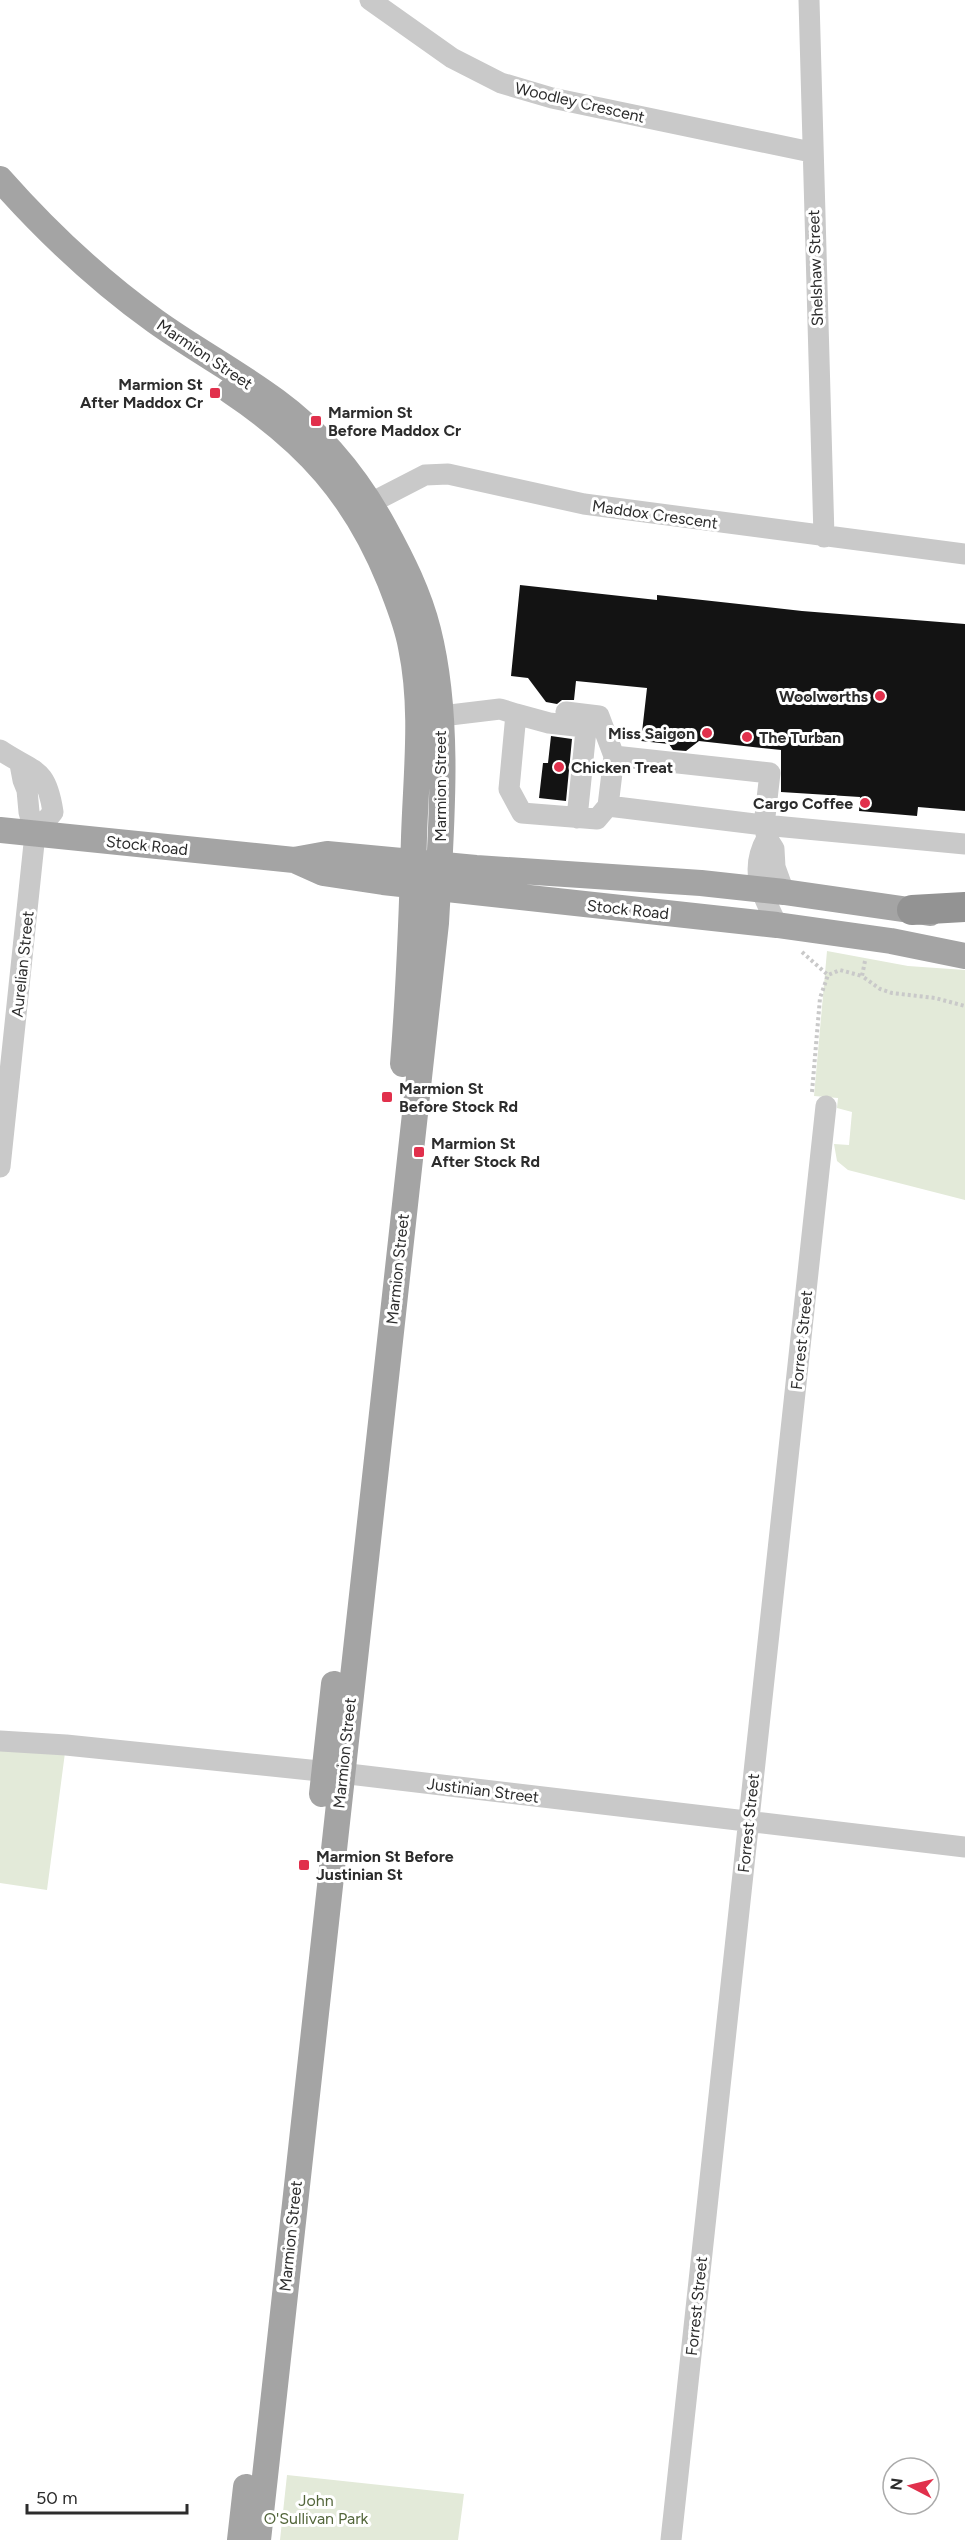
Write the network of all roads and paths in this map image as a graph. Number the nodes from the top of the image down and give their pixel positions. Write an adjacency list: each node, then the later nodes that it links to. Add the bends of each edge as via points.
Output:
1 (370, 0): 3 (street, Woodley Crescent, via 452,58 501,83 552,98)
2 (809, 0): 3 (street, Shelshaw Street)
3 (811, 152): 7 (street, Shelshaw Street)
4 (0, 179): 6 (main road, Marmion Street, via 95,273 154,320 276,401 315,433 340,461)
5 (0, 204): 6 (main road, Marmion Street, via 79,282 144,333 268,417)
6 (362, 506): 7 (street, Maddox Crescent, via 425,475 448,474 584,504); 10 (main road, Marmion Street, via 402,559 428,629)
7 (825, 537): 8 (street, Maddox Crescent)
8 (965, 554)
9 (516, 714): 10 (street, via 500,709); 12 (street, via 527,708 600,716); 14 (street, via 509,789 522,813); 14 (street, via 586,730)
10 (429, 717): 19 (main road, Marmion Street); 20 (main road, Marmion Street, via 441,826)
11 (0, 750): 17 (street, Aurelian Street, via 20,764)
12 (614, 756): 13 (street); 16 (street, via 770,773)
13 (608, 806): 14 (street, via 597,819); 16 (street)
14 (577, 818)
15 (0, 830): 17 (main road, Stock Road)
16 (766, 832): 18 (street); 21 (street, via 757,865)
17 (35, 834): 19 (main road, Stock Road, via 294,860 327,854); 33 (street, Aurelian Street)
18 (965, 844)
19 (414, 873): 20 (main road, Stock Road); 35 (main road, Marmion Street, via 400,1096)
20 (439, 876): 21 (main road, Stock Road); 25 (main road, Stock Road); 35 (main road, Marmion Street)
21 (772, 890): 23 (main road, Stock Road); 25 (street)
22 (965, 907): 23 (highway)
23 (912, 910): 24 (main road, Stock Road)
24 (965, 920)
25 (777, 925): 27 (main road, Stock Road)
26 (812, 952): 29 (path, via 802,951)
27 (965, 956)
28 (855, 959): 30 (path, via 866,961)
29 (828, 975): 30 (path, via 840,970); 32 (path, via 820,998 811,1100)
30 (862, 976): 31 (path, via 892,993)
31 (965, 1006)
32 (826, 1106): 36 (street, Forrest Street)
33 (0, 1167)
34 (0, 1741): 35 (street, Justinian Street)
35 (333, 1773): 36 (street, Justinian Street); 38 (main road, Marmion Street); 39 (main road, Marmion Street)
36 (749, 1819): 37 (street, Justinian Street); 40 (street, Forrest Street)
37 (965, 1846)
38 (240, 2540)
39 (258, 2540)
40 (671, 2540)

